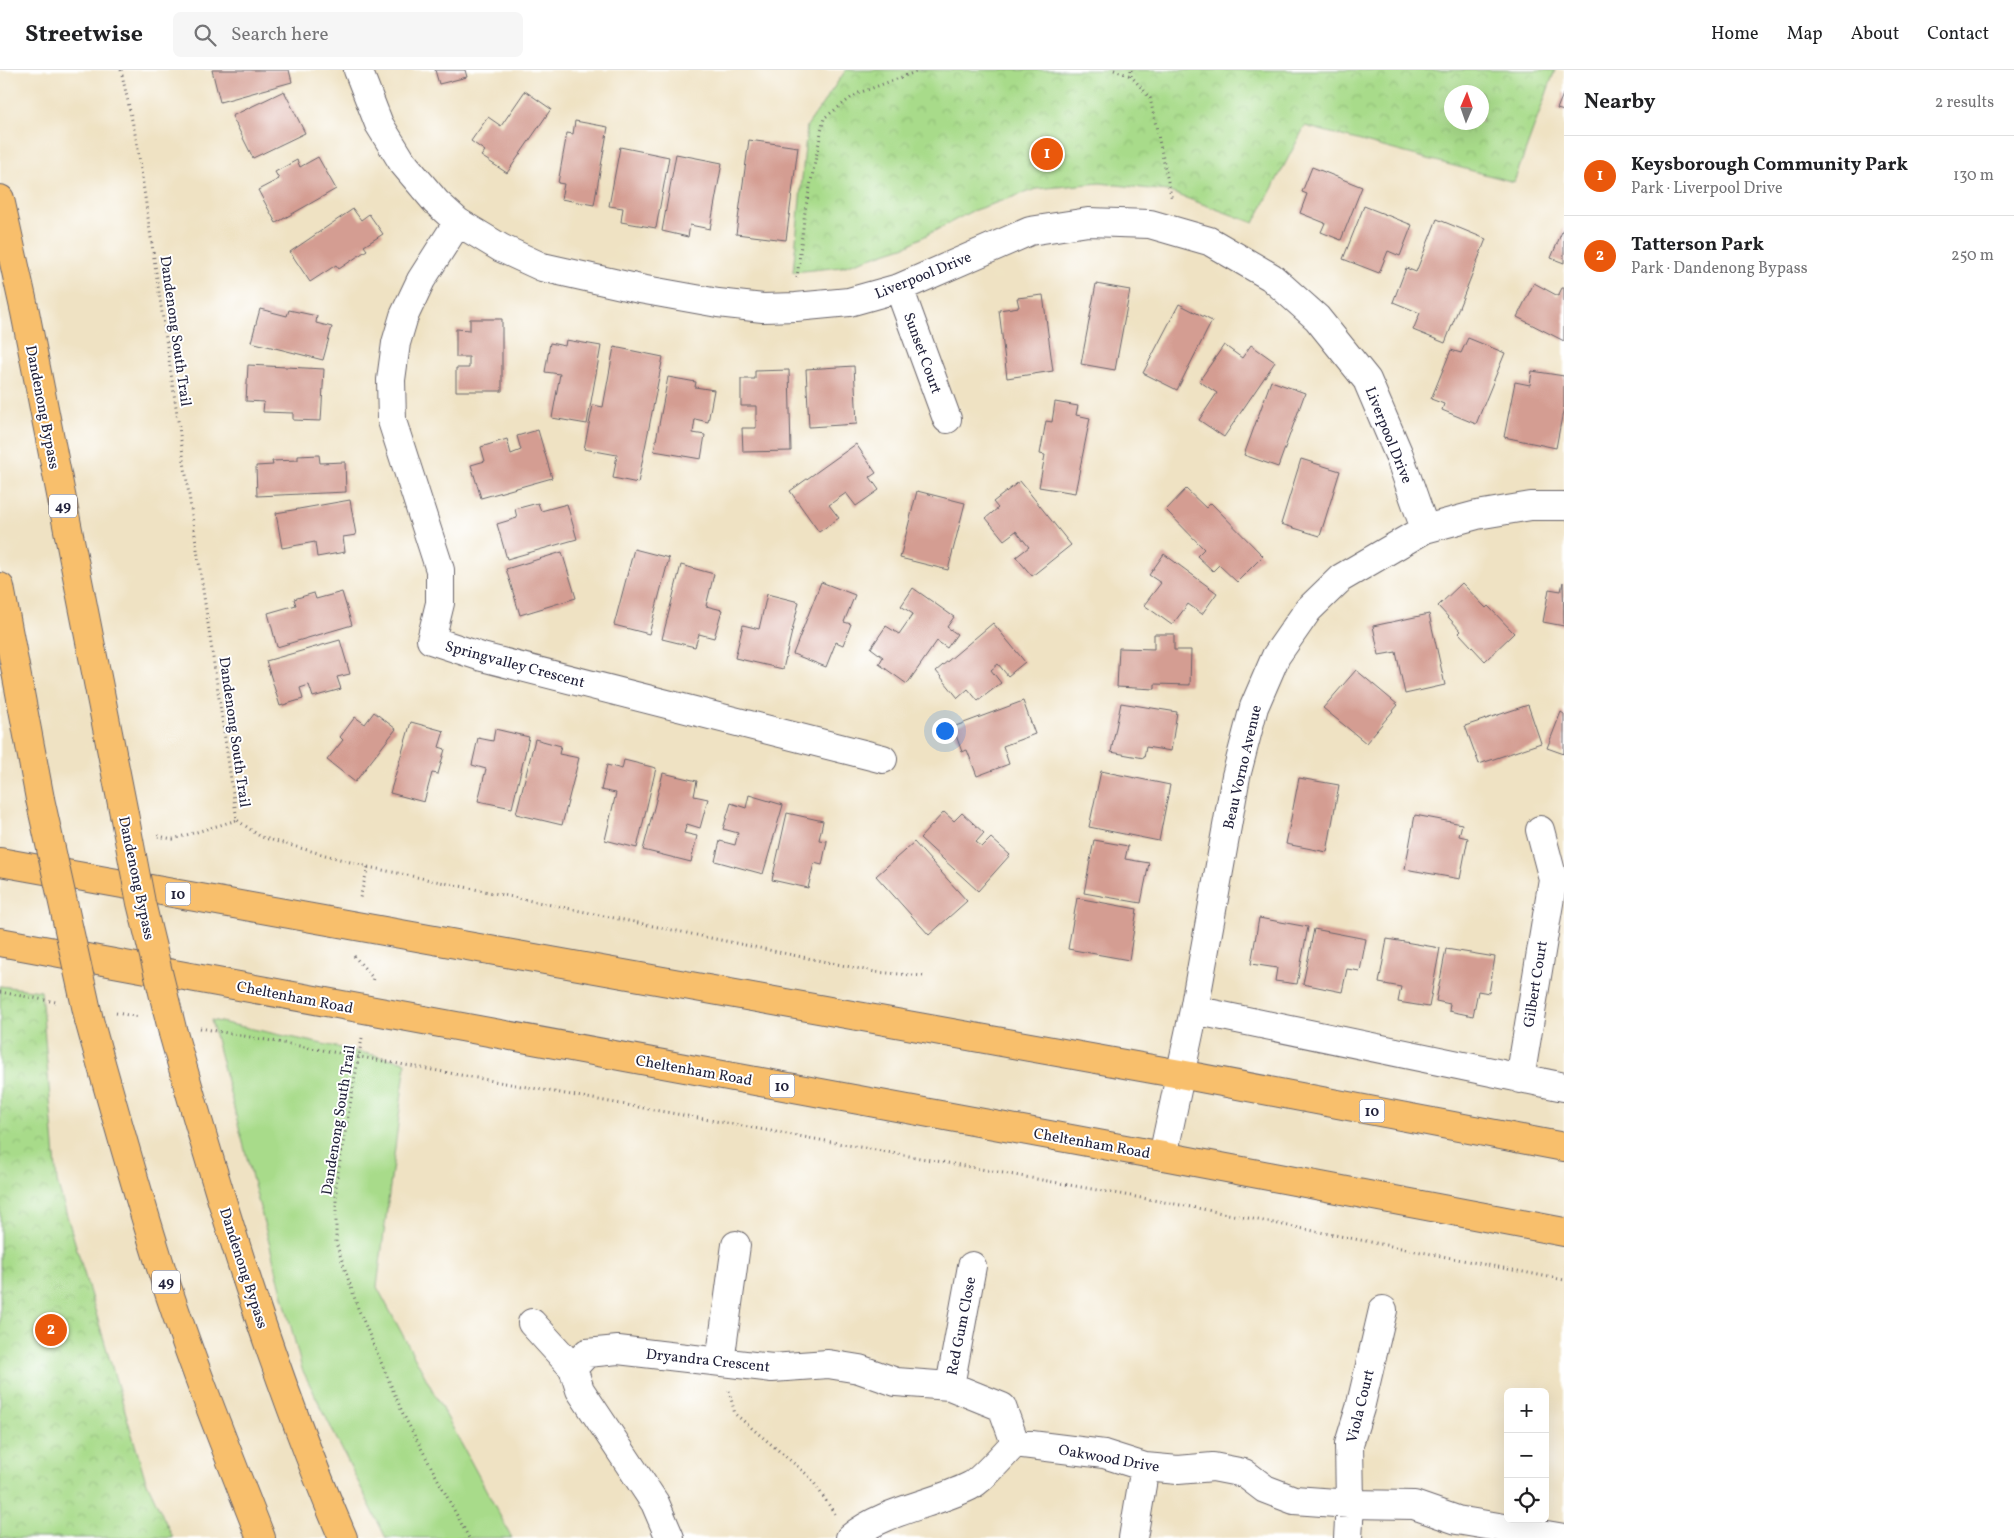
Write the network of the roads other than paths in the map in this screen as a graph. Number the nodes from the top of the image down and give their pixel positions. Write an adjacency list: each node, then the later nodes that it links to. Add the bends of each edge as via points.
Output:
1 (358, 70): 3 (street, Liverpool Drive, via 379,124 403,163)
2 (0, 199): 32 (main road, Dandenong Bypass / 49, bridge, via 141,903 173,1033 258,1314)
3 (458, 222): 4 (street, Liverpool Drive, via 542,268 718,303 763,308 796,307 849,302); 9 (street, Springvalley Crescent, via 421,280 404,316 390,380 392,421 440,570 440,603 432,640 482,657)
4 (899, 288): 5 (street, Sunset Court); 7 (street, Liverpool Drive, via 1030,231 1088,222 1150,224 1209,241 1271,277 1316,318 1367,380 1399,455)
5 (948, 419)
6 (1564, 506): 7 (street, Beau Vorno Avenue, via 1531,506)
7 (1425, 529): 13 (street, Beau Vorno Avenue, via 1341,578 1308,610 1276,656 1254,708 1236,776)
8 (0, 587): 31 (main road, 49, bridge, via 40,799 89,1020 161,1269)
9 (883, 759)
10 (1540, 830): 15 (street, Gilbert Court, via 1553,879)
11 (0, 862): 14 (main road, 10)
12 (0, 942): 18 (main road, Cheltenham Road / 10)
13 (1194, 1010): 14 (street, Beau Vorno Avenue); 15 (street)
14 (1180, 1074): 17 (main road, 10); 18 (street, Beau Vorno Avenue)
15 (1520, 1080): 16 (street)
16 (1564, 1087)
17 (1564, 1147)
18 (1163, 1156): 19 (main road, Cheltenham Road / 10)
19 (1564, 1232)
20 (736, 1245): 24 (street)
21 (972, 1266): 26 (street, Red Gum Close)
22 (1383, 1310): 29 (street, Viola Court, via 1349,1444)
23 (532, 1323): 25 (street)
24 (720, 1362): 25 (street, Dryandra Crescent, via 618,1350 587,1353); 26 (street, Dryandra Crescent, via 772,1368 828,1364 859,1369 896,1382)
25 (573, 1368): 33 (street, via 580,1390 654,1503)
26 (950, 1386): 27 (street, Dryandra Crescent, via 1002,1407)
27 (1015, 1443): 28 (street, Oakwood Drive, via 1104,1454); 30 (street, via 972,1485 903,1511)
28 (1145, 1467): 29 (street, Oakwood Drive, via 1178,1470 1213,1467 1244,1473 1264,1489 1294,1500); 34 (street)
29 (1350, 1504): 35 (street, Viola Court); 36 (street, Oakwood Drive, via 1414,1505 1457,1520)
30 (855, 1534)
31 (261, 1538)
32 (343, 1538)
33 (670, 1538)
34 (1133, 1538)
35 (1348, 1538)
36 (1564, 1538)

